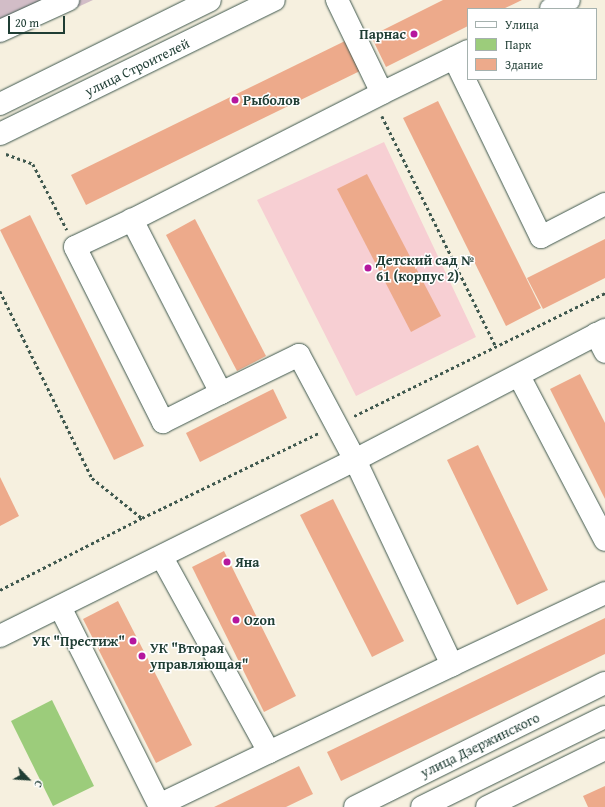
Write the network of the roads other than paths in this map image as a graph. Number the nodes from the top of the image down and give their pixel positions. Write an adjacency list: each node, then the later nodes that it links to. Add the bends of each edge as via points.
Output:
1 (68, 0): 7 (street)
2 (210, 0): 12 (street, улица Строителей)
3 (274, 0): 13 (street, улица Строителей)
4 (337, 0): 11 (street)
5 (569, 0): 6 (street)
6 (553, 8)
7 (0, 31)
8 (461, 55): 9 (street); 11 (street)
9 (467, 69)
10 (472, 80): 14 (street, via 541,237)
11 (377, 95): 15 (street)
12 (0, 104)
13 (0, 134)
14 (605, 204)
15 (132, 220): 18 (street); 18 (street, via 75,247 163,422)
16 (602, 339): 17 (street)
17 (519, 376): 19 (street); 20 (street)
18 (221, 393): 19 (street, via 300,354)
19 (354, 460): 21 (street); 25 (street)
20 (605, 540)
21 (162, 557): 23 (street); 29 (street)
22 (605, 593): 25 (street)
23 (60, 607): 24 (street); 31 (street)
24 (0, 636)
25 (452, 666): 29 (street)
26 (605, 683): 32 (street, улица Дзержинского)
27 (605, 717): 33 (street)
28 (605, 749): 30 (street)
29 (269, 752): 31 (street)
30 (510, 802): 34 (street)
31 (157, 806)
32 (355, 807)
33 (422, 807)
34 (487, 807)

